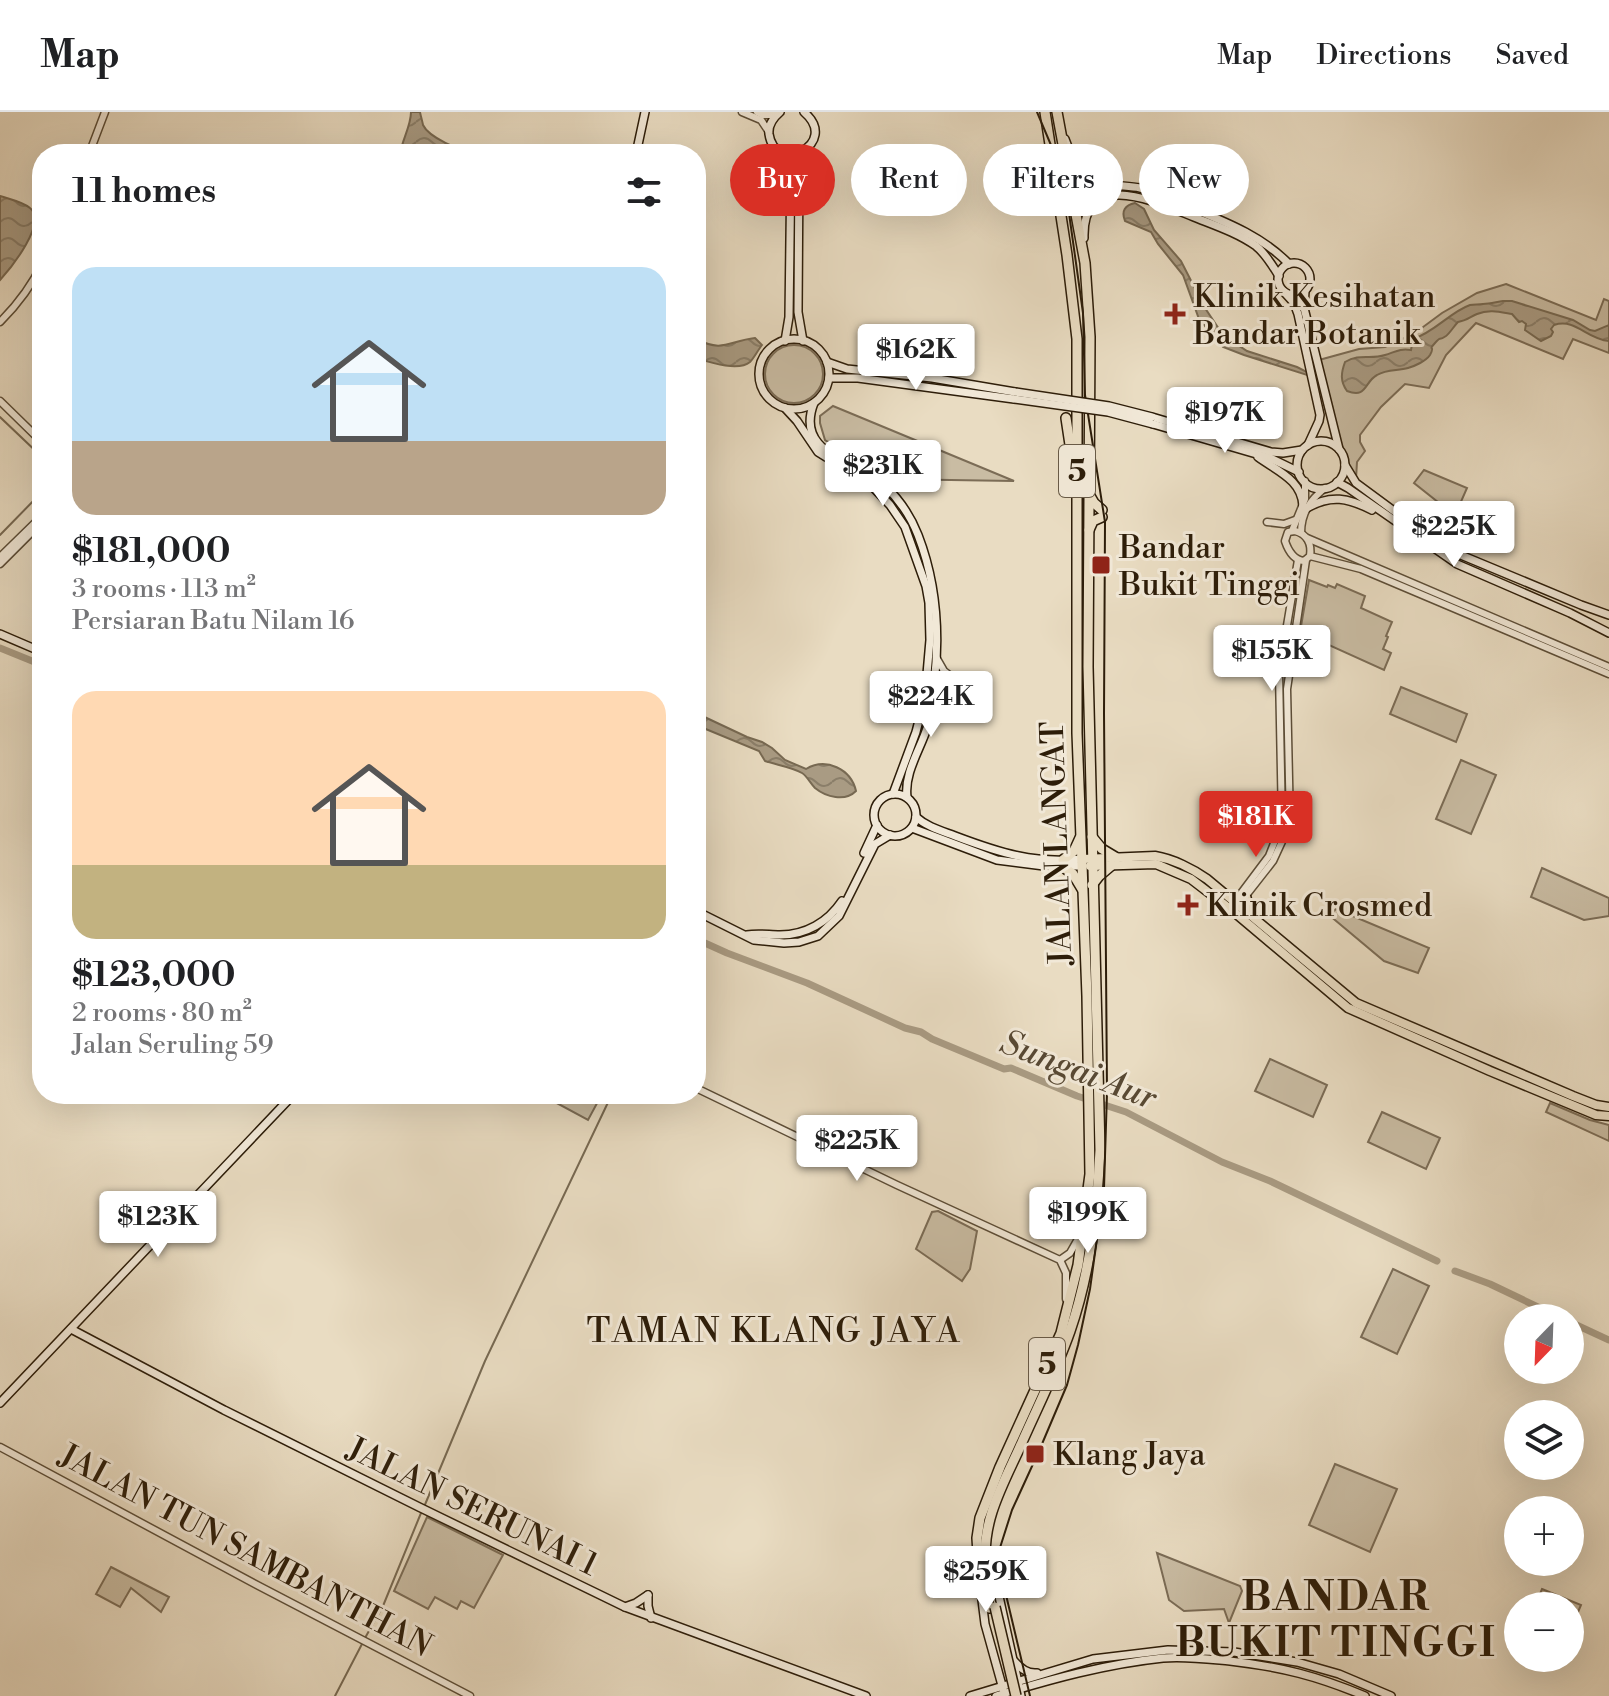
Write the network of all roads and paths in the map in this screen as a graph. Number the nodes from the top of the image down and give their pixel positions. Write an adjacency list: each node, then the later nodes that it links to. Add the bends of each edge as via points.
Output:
1 (105, 112): 10 (street)
2 (645, 112): 11 (main road)
3 (742, 112): 9 (street, via 761,120)
4 (757, 112): 8 (street)
5 (804, 112): 13 (main road, via 815,131)
6 (1045, 112): 33 (highway, JALAN LANGAT / 5, via 1075,316)
7 (1057, 113): 14 (main road, via 1081,171 1101,183); 18 (highway, JALAN LANGAT / 5)
8 (778, 114): 9 (main road)
9 (769, 132): 12 (main road)
10 (93, 144)
11 (638, 144)
12 (774, 144)
13 (811, 144)
14 (1129, 186): 15 (main road); 19 (main road, via 1234,225)
15 (1129, 196): 18 (main road, via 1103,197 1089,208 1083,223); 20 (main road, via 1237,235 1260,249)
16 (790, 216): 25 (main road)
17 (799, 216): 26 (main road)
18 (1085, 263): 46 (highway, JALAN LANGAT / 5)
19 (1289, 264): 20 (main road); 22 (main road, via 1308,272)
20 (1279, 276): 23 (main road)
21 (32, 280): 24 (street)
22 (1305, 291): 23 (main road); 38 (main road, via 1304,308)
23 (1284, 292): 37 (main road, via 1298,314 1320,415)
24 (0, 322)
25 (785, 341): 26 (main road); 32 (main road, via 762,359 759,382 771,401)
26 (803, 341): 27 (main road)
27 (827, 362): 28 (main road); 29 (main road)
28 (829, 378): 29 (main road); 30 (main road)
29 (1014, 396): 35 (main road, bridge)
30 (814, 403): 32 (main road); 66 (main road, via 809,429 816,440 884,485 913,524 933,591)
31 (0, 404): 36 (street)
32 (785, 408): 70 (main road, via 818,452 871,485 890,505 905,527 926,586 930,640 925,697)
33 (1077, 410): 42 (highway, JALAN LANGAT / 5); 48 (highway, 5, via 1082,425 1081,508)
34 (1066, 418): 42 (highway)
35 (1152, 420): 37 (main road, via 1271,452); 39 (main road)
36 (32, 434)
37 (1305, 448): 38 (main road, via 1321,441); 41 (main road)
38 (1339, 449): 40 (main road)
39 (1253, 454): 41 (main road); 47 (main road, via 1291,479)
40 (1345, 465): 44 (main road); 62 (main road, via 1356,483 1444,548)
41 (1299, 472): 43 (main road)
42 (1077, 481): 60 (highway, JALAN LANGAT / 5)
43 (1305, 481): 45 (main road); 47 (street)
44 (1337, 482): 45 (main road); 49 (main road)
45 (1325, 488): 47 (street)
46 (1089, 492): 48 (highway, JALAN LANGAT / 5); 54 (highway, via 1102,513)
47 (1305, 507): 49 (main road, via 1334,498); 50 (street); 56 (street)
48 (1086, 514): 54 (highway, JALAN LANGAT / 5); 60 (highway, 5)
49 (1389, 518): 63 (main road, via 1457,564)
50 (1296, 520): 51 (street); 55 (street)
51 (1267, 522)
52 (32, 528): 57 (street)
53 (32, 530): 59 (street)
54 (1089, 530): 77 (highway, JALAN LANGAT / 5)
55 (1292, 531): 56 (street); 58 (street, via 1285,541 1293,557)
56 (1304, 535): 58 (street, via 1310,545); 61 (street)
57 (0, 557)
58 (1305, 559): 61 (street, via 1348,564); 83 (street, via 1279,673 1282,823 1269,856)
59 (0, 564)
60 (1077, 568): 75 (highway, JALAN LANGAT / 5)
61 (1410, 586): 67 (street); 68 (street)
62 (1609, 615)
63 (1609, 633)
64 (0, 634): 65 (main road)
65 (32, 648)
66 (936, 657): 69 (main road); 69 (street, via 948,674)
67 (1609, 667)
68 (1609, 674)
69 (933, 690): 71 (main road)
70 (893, 794): 71 (main road); 73 (main road, via 877,805)
71 (907, 797): 72 (main road)
72 (916, 817): 74 (main road); 80 (main road, via 1000,853)
73 (877, 825): 76 (main road); 87 (main road, via 843,900 823,921 793,934)
74 (912, 828): 76 (main road); 80 (main road, via 997,860)
75 (1082, 832): 79 (highway, JALAN LANGAT / 5); 80 (highway)
76 (890, 835): 87 (main road, via 875,844 839,916 818,936 784,943)
77 (1092, 837): 78 (highway); 79 (highway, JALAN LANGAT / 5)
78 (1115, 861): 79 (main road); 81 (highway); 82 (main road, via 1163,857); 84 (main road, via 1161,865)
79 (1087, 862): 80 (main road); 81 (highway, JALAN LANGAT / 5)
80 (1063, 863): 81 (highway)
81 (1088, 889): 94 (highway, JALAN LANGAT / 5)
82 (1221, 891): 83 (main road); 84 (main road)
83 (1244, 894): 84 (street); 86 (main road)
84 (1234, 907): 86 (main road); 89 (main road, via 1348,1008)
85 (706, 916): 87 (main road)
86 (1252, 916): 88 (main road, via 1356,1003)
87 (745, 935)
88 (1488, 1059): 89 (main road); 91 (main road)
89 (1527, 1085): 91 (main road); 95 (main road)
90 (706, 1093): 97 (street)
91 (1573, 1096): 93 (main road)
92 (285, 1104): 99 (main road)
93 (1609, 1107)
94 (1094, 1112): 96 (highway, JALAN LANGAT / 5); 102 (highway, JALAN LANGAT / 5, via 1098,1187 1082,1292 1060,1357 992,1508)
95 (1609, 1116)
96 (1083, 1224): 97 (street, via 1073,1249); 98 (highway, JALAN LANGAT / 5)
97 (1060, 1260): 98 (street, via 1066,1273)
98 (1066, 1314): 103 (highway, JALAN LANGAT / 5, via 986,1501)
99 (71, 1329): 100 (main road); 104 (main road, JALAN SERUNAI 1)
100 (0, 1403)
101 (0, 1447): 116 (street, JALAN TUN SAMBANTHAN)
102 (985, 1538): 105 (highway, JALAN LANGAT / 5); 108 (main road, JALAN LANGAT / 5)
103 (978, 1554): 105 (highway, JALAN LANGAT / 5); 107 (main road, JALAN LANGAT / 5)
104 (625, 1607): 106 (main road, JALAN SERUNAI 1); 106 (main road, via 648,1595)
105 (992, 1607): 114 (highway, JALAN LANGAT / 5, bridge)
106 (651, 1618): 113 (main road, JALAN SERUNAI 1)
107 (993, 1653): 108 (main road, via 1004,1664); 110 (main road, JALAN LANGAT / 5)
108 (1011, 1656): 112 (main road, via 1030,1672); 114 (main road, JALAN LANGAT / 5)
109 (1279, 1659): 111 (main road); 112 (main road, via 1168,1650 1093,1659); 119 (main road, via 1339,1674)
110 (996, 1666): 114 (main road, JALAN LANGAT / 5); 115 (main road, via 994,1681)
111 (1289, 1670): 114 (main road, via 1170,1658 1088,1670); 118 (main road)
112 (1048, 1672): 114 (main road)
113 (839, 1686): 117 (main road, JALAN SERUNAI 1); 117 (main road, via 855,1682)
114 (1012, 1693): 115 (main road)
115 (973, 1695)
116 (470, 1696)
117 (866, 1696)
118 (1365, 1696)
119 (1391, 1696)

